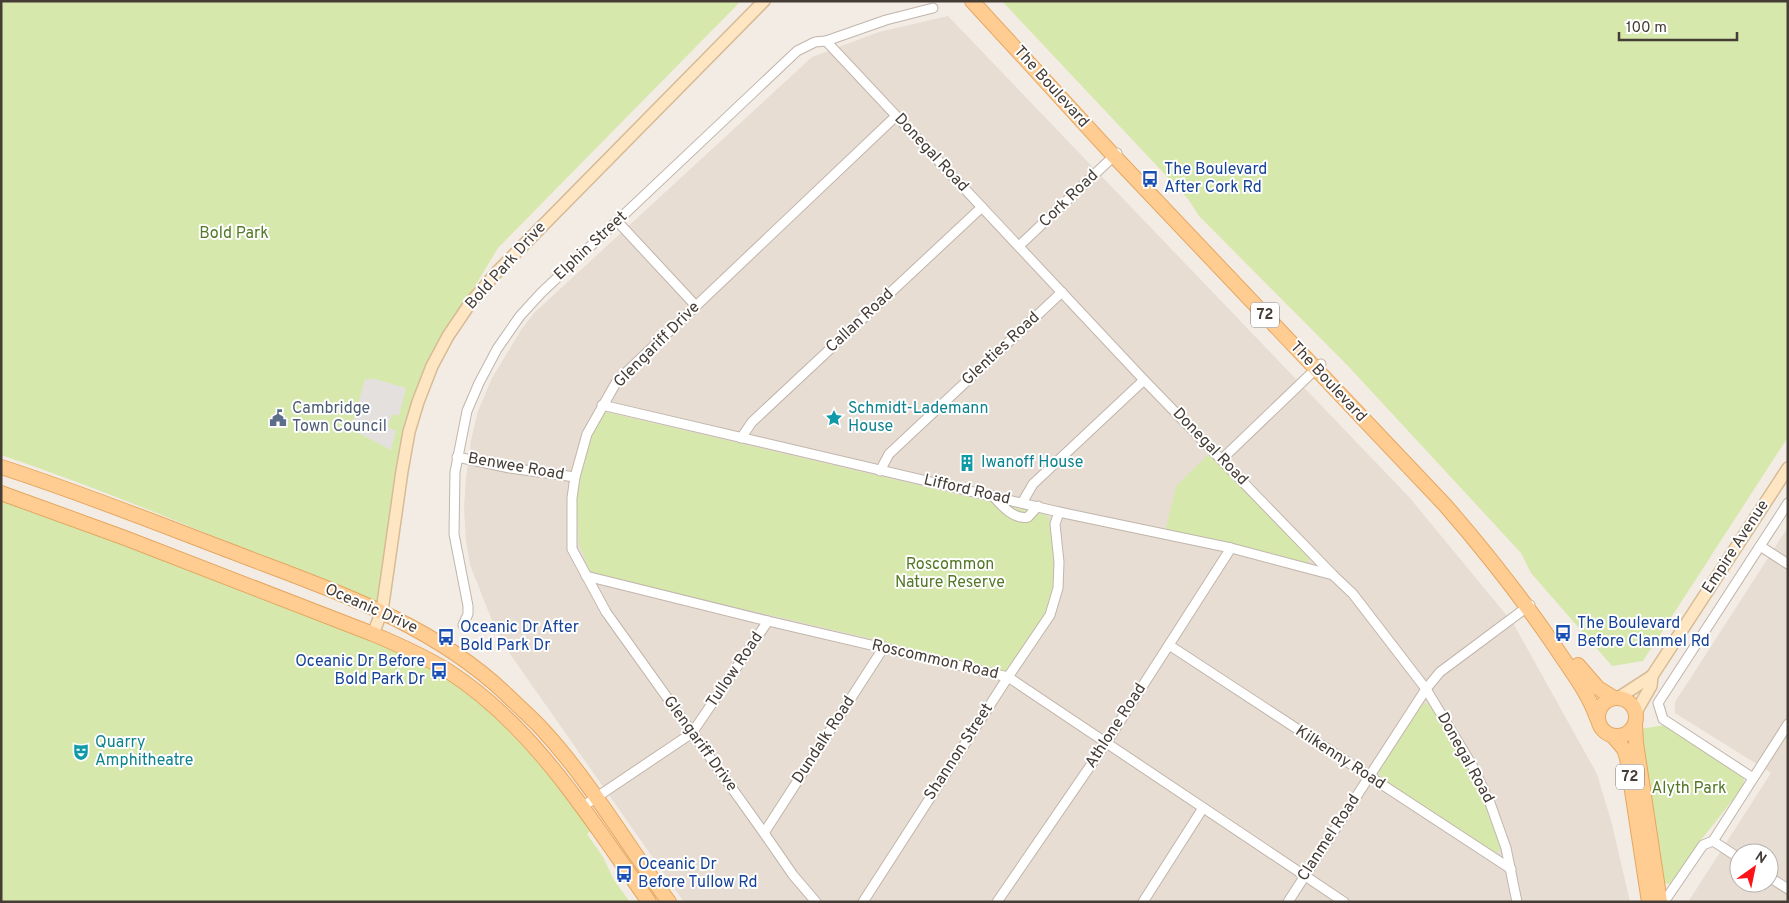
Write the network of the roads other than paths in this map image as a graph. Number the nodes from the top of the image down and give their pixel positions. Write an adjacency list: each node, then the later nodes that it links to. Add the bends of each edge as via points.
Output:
1 (764, 1): 35 (street, Bold Park Drive, via 496,272 448,336 432,366 409,432)
2 (972, 1): 7 (main road, The Boulevard / 72)
3 (981, 1): 7 (main road, The Boulevard / 72)
4 (934, 8): 5 (street, Elphin Street, via 886,20)
5 (826, 41): 6 (street, Donegal Road); 9 (street, Elphin Street, via 804,46 788,58)
6 (896, 116): 8 (street, Donegal Road); 12 (street, Glengariff Drive)
7 (1116, 154): 10 (street, Cork Road); 13 (main road, The Boulevard / 72)
8 (982, 208): 10 (street, Donegal Road); 16 (street, Callan Road, via 752,422)
9 (617, 221): 12 (street); 17 (street, Elphin Street, via 541,293 503,340 490,360 467,411)
10 (1019, 246): 11 (street, Donegal Road)
11 (1062, 292): 14 (street, Donegal Road); 21 (street, Glenties Road, via 889,454)
12 (696, 306): 15 (street, Glengariff Drive, via 617,381)
13 (1318, 366): 18 (street); 34 (main road, The Boulevard / 72)
14 (1144, 380): 18 (street, Donegal Road); 25 (street, via 1033,484)
15 (602, 405): 16 (street, Lifford Road); 22 (street, Glengariff Drive, via 587,434)
16 (741, 438): 21 (street, Lifford Road)
17 (458, 457): 22 (street, Benwee Road); 37 (street, Elphin Street, via 453,518 468,606)
18 (1222, 459): 32 (street, Donegal Road)
19 (1, 467): 35 (main road, Oceanic Drive, via 92,498)
20 (1788, 468): 41 (street, Empire Avenue)
21 (880, 471): 24 (street, Lifford Road)
22 (575, 477): 33 (street, Glengariff Drive, via 572,550)
23 (1, 493): 38 (main road, Oceanic Drive)
24 (993, 496): 25 (street, Lifford Road); 27 (street, via 1022,518 1028,517)
25 (1022, 503): 27 (street, Lifford Road)
26 (1788, 503): 29 (street)
27 (1038, 506): 28 (street, Lifford Road)
28 (1059, 512): 30 (street, Lifford Road); 42 (street, Shannon Street, via 1055,524 1058,588 1050,615)
29 (1760, 546): 31 (street); 52 (street, via 1658,703 1664,719)
30 (1231, 548): 32 (street, Lifford Road); 39 (street, Athlone Road)
31 (1788, 564)
32 (1333, 575): 43 (street, Donegal Road, via 1353,594)
33 (586, 576): 36 (street, Roscommon Road); 48 (street, Glengariff Drive, via 606,612)
34 (1530, 605): 43 (street, Clanmel Road, via 1440,672); 44 (main road, The Boulevard / 72, via 1585,675 1598,688); 45 (main road, The Boulevard / 72, via 1581,684)
35 (382, 611): 38 (street, Bold Park Drive); 53 (main road, Oceanic Drive, via 431,637 482,672 542,729)
36 (768, 621): 40 (street, Roscommon Road); 48 (street, Tullow Road)
37 (462, 626)
38 (373, 634): 54 (main road, Oceanic Drive, via 446,670 495,706 529,739)
39 (1170, 645): 50 (street, Athlone Road); 51 (street, Kilkenny Road)
40 (884, 647): 42 (street, Roscommon Road); 56 (street, Dundalk Road)
41 (1652, 676): 44 (street, Empire Avenue); 46 (street, Empire Avenue, via 1651,686)
42 (1008, 677): 50 (street, Roscommon Road); 64 (street, Shannon Street)
43 (1426, 689): 51 (street, Clanmel Road); 59 (street, Donegal Road, via 1472,765 1490,803)
44 (1616, 698): 45 (main road, via 1603,703); 46 (main road, 72, via 1628,701)
45 (1598, 718): 49 (main road, 72, via 1600,728)
46 (1635, 718): 49 (main road, via 1632,729 1624,735); 71 (main road, 72, via 1636,743)
47 (1788, 724): 52 (street)
48 (692, 733): 53 (street, Tullow Road); 56 (street, Glengariff Drive)
49 (1613, 736): 70 (main road, 72, via 1627,758)
50 (1106, 743): 55 (street, Roscommon Road); 65 (street, Athlone Road)
51 (1369, 777): 59 (street, Kilkenny Road); 60 (street, Clanmel Road)
52 (1753, 778): 57 (street)
53 (596, 798): 54 (street, Tullow Road); 62 (main road, Oceanic Drive)
54 (582, 807): 61 (main road, Oceanic Drive)
55 (1203, 808): 60 (street, Roscommon Road); 66 (street)
56 (764, 833): 63 (street, Glengariff Drive)
57 (1713, 840): 58 (street); 71 (street, via 1703,845)
58 (1729, 851)
59 (1511, 870): 69 (street, Donegal Road)
60 (1305, 875): 67 (street, Clanmel Road); 68 (street, Roscommon Road)
61 (649, 902)
62 (669, 902)
63 (816, 902)
64 (863, 902)
65 (997, 902)
66 (1143, 902)
67 (1288, 902)
68 (1344, 902)
69 (1517, 902)
70 (1649, 902)
71 (1662, 902)

